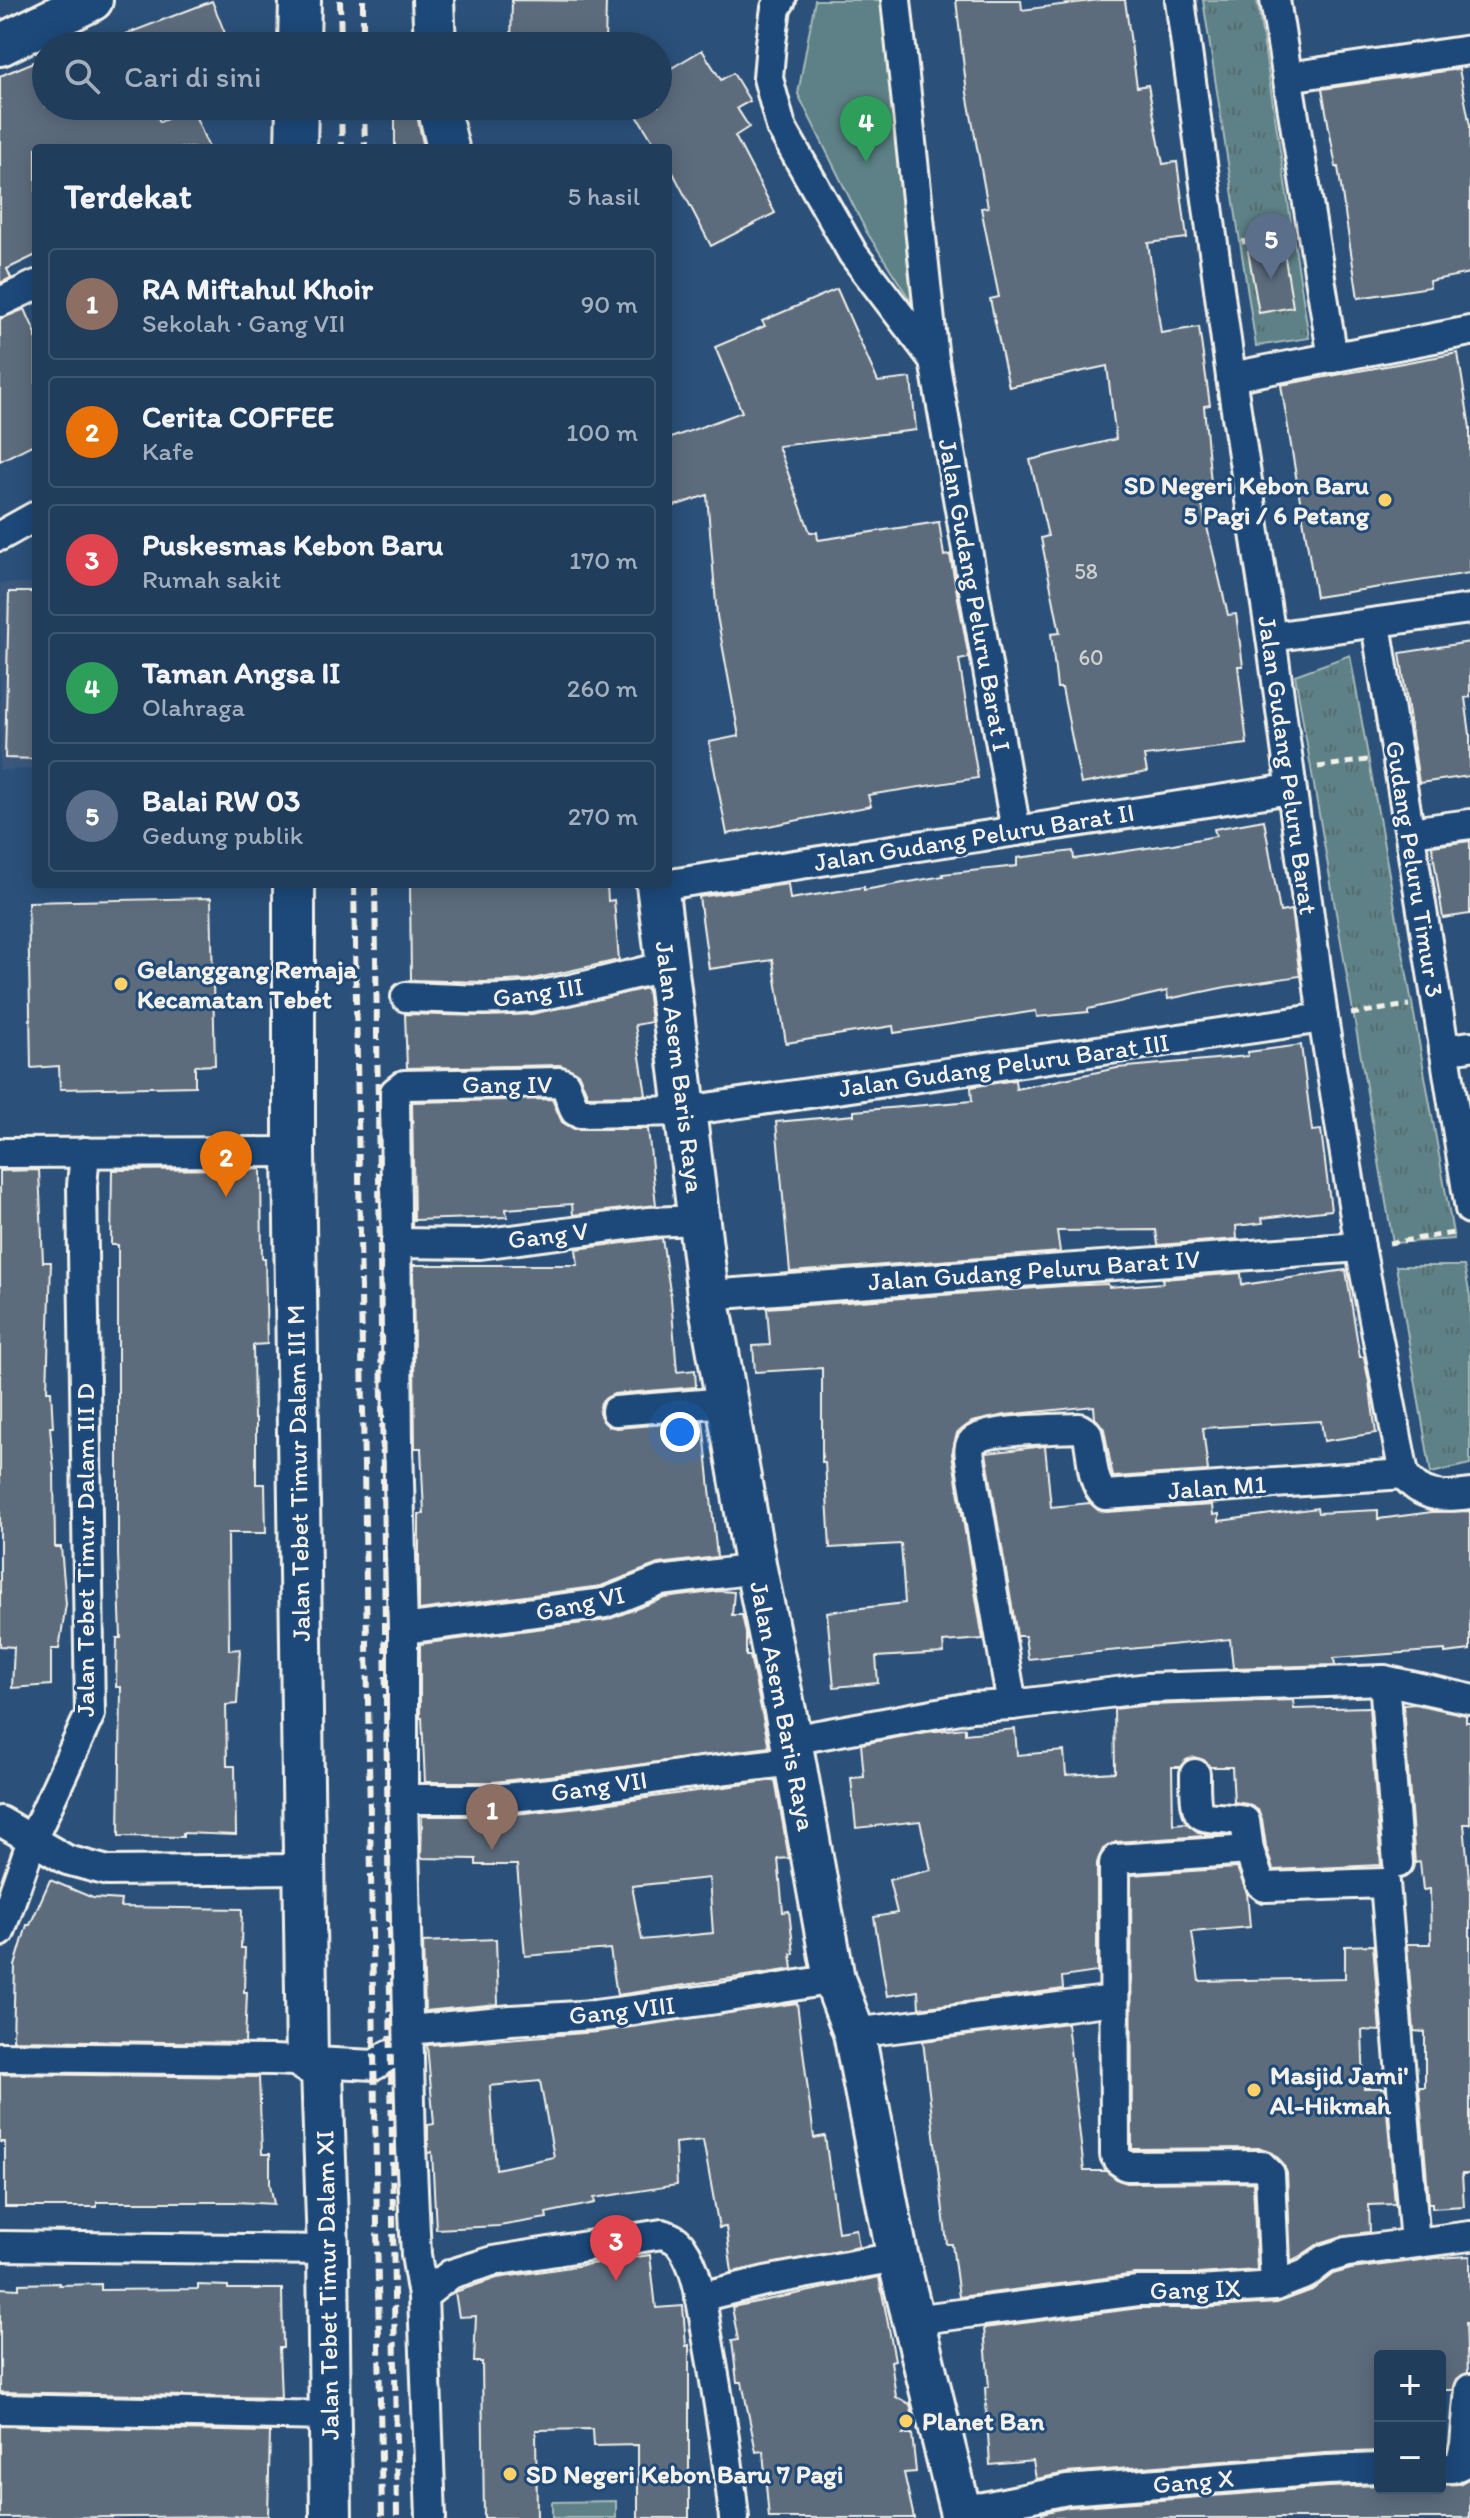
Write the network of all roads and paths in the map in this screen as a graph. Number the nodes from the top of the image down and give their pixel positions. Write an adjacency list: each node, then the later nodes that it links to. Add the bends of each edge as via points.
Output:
1 (92, 0): 10 (street)
2 (300, 0): 8 (street)
3 (433, 0): 9 (street)
4 (781, 0): 23 (street, Jalan Gudang Peluru Barat I, via 768,78 781,127 853,254)
5 (896, 0): 23 (street, Jalan Gudang Peluru Barat I)
6 (1180, 0): 18 (street, Jalan Gudang Peluru Barat)
7 (1275, 0): 12 (street)
8 (299, 32)
9 (434, 32)
10 (0, 45)
11 (1470, 50): 12 (street)
12 (1288, 77): 17 (street)
13 (297, 120): 15 (street)
14 (441, 120): 16 (street)
15 (296, 144)
16 (447, 144)
17 (1313, 230): 18 (path); 22 (street)
18 (1214, 247): 24 (street, Jalan Gudang Peluru Barat)
19 (32, 287): 20 (street)
20 (0, 302)
21 (1470, 331): 22 (street)
22 (1333, 358): 24 (street)
23 (934, 360): 33 (street, Jalan Gudang Peluru Barat I)
24 (1231, 377): 29 (street, Jalan Gudang Peluru Barat)
25 (32, 518): 26 (street)
26 (0, 536)
27 (1470, 609): 28 (street)
28 (1376, 624): 29 (street); 30 (street, Gudang Peluru Timur 3)
29 (1271, 637): 31 (street, Jalan Gudang Peluru Barat)
30 (1397, 756): 31 (path); 34 (street, Gudang Peluru Timur 3)
31 (1290, 780): 33 (street, Jalan Gudang Peluru Barat II); 41 (street, Jalan Gudang Peluru Barat)
32 (1470, 824): 34 (street)
33 (1016, 831): 35 (street, Jalan Gudang Peluru Barat II)
34 (1410, 832): 40 (street, Gudang Peluru Timur 3)
35 (672, 883)
36 (294, 888): 45 (street, Jalan Tebet Timur Dalam III M)
37 (657, 888): 38 (street, Jalan Asem Baris Raya)
38 (668, 966): 39 (street, Gang III, via 529,997); 43 (street, Jalan Asem Baris Raya)
39 (406, 997)
40 (1436, 1001): 41 (path); 42 (street, Gudang Peluru Timur 3)
41 (1323, 1018): 43 (street, Jalan Gudang Peluru Barat III); 51 (street, Jalan Gudang Peluru Barat)
42 (1457, 1048): 47 (street, Gudang Peluru Timur 3)
43 (686, 1111): 48 (street, Jalan Asem Baris Raya); 50 (street, Gang IV, via 580,1113 560,1082 404,1085 395,1092)
44 (85, 1152): 45 (street); 46 (street); 66 (street, Jalan Tebet Timur Dalam III D, via 90,1714)
45 (294, 1152): 69 (street, Jalan Tebet Timur Dalam III M)
46 (0, 1153)
47 (1470, 1209)
48 (700, 1220): 50 (street, Gang V, via 480,1244); 52 (street, Jalan Asem Baris Raya)
49 (1454, 1233): 51 (path)
50 (396, 1243): 58 (street)
51 (1360, 1247): 52 (street, Jalan Gudang Peluru Barat IV); 55 (street, Jalan Gudang Peluru Barat)
52 (708, 1295): 53 (street, Jalan Asem Baris Raya)
53 (727, 1402): 54 (street); 57 (street, Jalan Asem Baris Raya)
54 (616, 1411)
55 (1404, 1474): 56 (street, via 1421,1491); 61 (street, Jalan M1, via 1105,1495 1096,1480 1087,1433 1079,1428 1012,1431 972,1443 969,1452)
56 (1460, 1496)
57 (756, 1569): 58 (street, Gang VI, via 660,1581 605,1603); 62 (street, Jalan Asem Baris Raya)
58 (403, 1629): 64 (street)
59 (1384, 1680): 60 (street, Gang VII); 61 (street, Gang VII, via 1148,1688); 68 (street)
60 (1470, 1699)
61 (1012, 1705): 62 (street, Gang VII, via 971,1707)
62 (793, 1750): 64 (street, Gang VII, via 587,1789 494,1799); 71 (street, Jalan Asem Baris Raya)
63 (1195, 1774): 67 (street, via 1199,1814 1245,1821)
64 (403, 1799): 74 (street)
65 (0, 1821): 66 (street)
66 (32, 1840): 69 (street, via 67,1860 108,1871); 70 (street, Jalan Tebet Timur Dalam III D)
67 (1249, 1850): 72 (street, via 1117,1859); 78 (street, via 1265,1887 1385,1883)
68 (1398, 1863)
69 (304, 1869): 76 (street, Jalan Tebet Timur Dalam III M)
70 (0, 1932)
71 (834, 1979): 73 (street, Jalan Asem Baris Raya); 74 (street, Gang VIII, via 595,2015 511,2020)
72 (1114, 2000): 73 (street); 82 (street, via 1115,2155 1127,2166 1266,2168)
73 (854, 2033): 81 (street, Jalan Asem Baris Raya)
74 (409, 2043): 76 (street, Gang VIII, via 375,2065); 83 (street, via 416,2255)
75 (0, 2057): 76 (street, Gang VIII)
76 (307, 2062): 80 (street, Jalan Tebet Timur Dalam XI, via 322,2069)
77 (1470, 2236): 78 (street, Gang IX)
78 (1415, 2243): 82 (street, Gang IX, via 1347,2252)
79 (0, 2246): 80 (street)
80 (328, 2250): 88 (street, Jalan Tebet Timur Dalam XI)
81 (897, 2254): 84 (street); 85 (street, Jalan Asem Baris Raya)
82 (1275, 2286): 85 (street, Gang IX, via 1138,2291)
83 (423, 2296): 84 (street, via 451,2274 493,2261 662,2234 682,2247); 93 (street)
84 (700, 2297): 94 (street)
85 (913, 2320): 91 (street, Jalan Asem Baris Raya)
86 (1470, 2389): 90 (street, via 1460,2465)
87 (0, 2409): 88 (street)
88 (330, 2416): 92 (street, Jalan Tebet Timur Dalam XI)
89 (1374, 2468): 91 (street, Gang X, via 1067,2490)
90 (1446, 2468)
91 (961, 2514)
92 (331, 2518)
93 (431, 2518)
94 (734, 2518)

